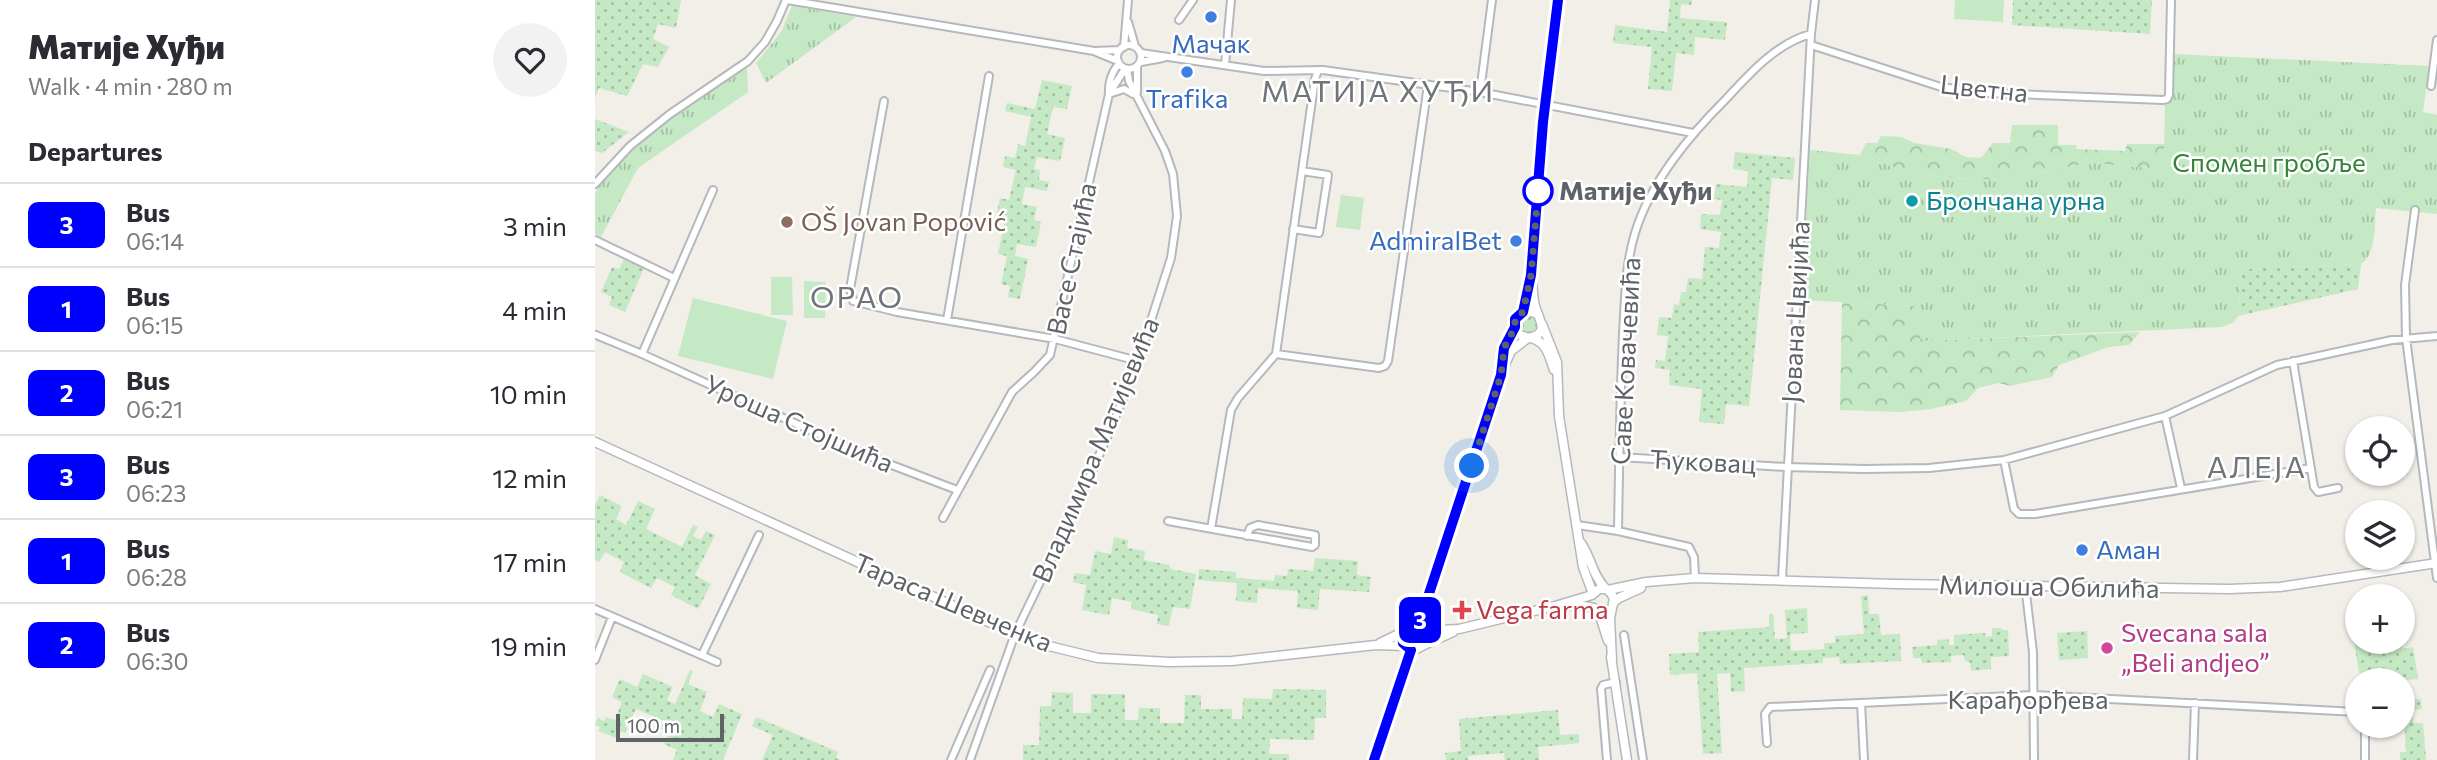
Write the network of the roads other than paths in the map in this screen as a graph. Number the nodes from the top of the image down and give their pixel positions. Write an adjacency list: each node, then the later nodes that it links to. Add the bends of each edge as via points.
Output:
1 (786, 0): 16 (street); 35 (street, via 765,42 748,61 630,146)
2 (1128, 0): 9 (street)
3 (1193, 0): 10 (street)
4 (1231, 0): 20 (street)
5 (1492, 0): 28 (street)
6 (1559, 0): 32 (street)
7 (1815, 0): 11 (street, Јована Цвијића)
8 (2171, 0): 13 (street, Цветна, via 2169,95 2163,100 1941,87)
9 (1126, 9): 14 (street); 15 (street)
10 (1179, 20)
11 (1811, 34): 13 (street, Јована Цвијића); 33 (street, Саве Ковачевића, via 1778,51)
12 (2437, 40): 24 (street)
13 (1811, 45): 62 (street, Јована Цвијића)
14 (1135, 46): 15 (street); 17 (street)
15 (1122, 48): 16 (street); 21 (street)
16 (1094, 51): 21 (street)
17 (1141, 53): 18 (street); 19 (street, Владимира Матијевића)
18 (1175, 57): 19 (street); 20 (street)
19 (1139, 65): 21 (street); 30 (street, Владимира Матијевића, via 1135,76)
20 (1225, 65): 22 (street, via 1264,71)
21 (1122, 66): 29 (street, Васе Стајића); 30 (street, Владимира Матијевића)
22 (1318, 70): 26 (street); 34 (street)
23 (989, 76): 44 (street)
24 (2432, 76): 25 (street); 27 (street)
25 (2425, 80)
26 (1428, 85): 28 (street); 53 (street, via 1388,361 1379,368)
27 (2431, 86)
28 (1480, 92): 32 (street)
29 (1109, 94): 30 (street, via 1124,89); 51 (street, Васе Стајића)
30 (1138, 97): 54 (street, Владимира Матијевића, via 1173,174 1177,216 1162,291)
31 (884, 101): 44 (street, via 850,289 852,299)
32 (1545, 104): 33 (street); 40 (street)
33 (1693, 132): 60 (street, Саве Ковачевића, via 1647,204 1628,260)
34 (1302, 171): 38 (street); 38 (street, via 1328,175 1319,233)
35 (595, 184)
36 (713, 190): 41 (street)
37 (2415, 210): 50 (street, via 2405,285)
38 (1293, 229): 53 (street)
39 (595, 240): 41 (street)
40 (1531, 275): 42 (street); 43 (street)
41 (674, 278): 52 (street)
42 (1523, 312): 43 (street); 46 (street, via 1515,319)
43 (1538, 314): 45 (street)
44 (947, 320): 51 (street)
45 (1542, 324): 49 (street); 57 (street, via 1555,355)
46 (1515, 327): 49 (street, via 1518,334); 56 (street, via 1504,348)
47 (596, 335): 52 (street, Уроша Стојшића)
48 (2437, 336): 50 (street, Ћуковац)
49 (1530, 338): 56 (street, via 1511,351); 57 (street, via 1542,342)
50 (2406, 338): 55 (street, Ћуковац); 75 (street)
51 (1055, 339): 54 (street); 66 (street, Васе Стајића, via 1050,355 1012,392)
52 (642, 354): 66 (street, Уроша Стојшића, via 863,454)
53 (1276, 354): 70 (street, via 1231,410)
54 (1138, 361): 91 (street, Владимира Матијевића, via 1077,505)
55 (2293, 361): 58 (street, Ћуковац, via 2262,370); 63 (street)
56 (1501, 375): 88 (street)
57 (1557, 380): 69 (street)
58 (2165, 415): 61 (street, Ћуковац); 64 (street)
59 (595, 442): 91 (street, Тараса Шевченка)
60 (1620, 457): 62 (street, Ћуковац); 71 (street, Саве Ковачевића)
61 (2004, 460): 62 (street, Ћуковац, via 1929,468); 64 (street, via 2012,505 2019,514)
62 (1786, 467): 78 (street, Јована Цвијића)
63 (2311, 468): 64 (street); 65 (street, via 2318,492)
64 (2181, 488)
65 (2337, 488)
66 (957, 490): 67 (street, Васе Стајића)
67 (943, 518)
68 (1168, 522): 70 (street)
69 (1577, 525): 71 (street); 74 (street)
70 (1211, 529): 73 (street)
71 (1618, 531): 76 (street, via 1689,547)
72 (759, 535): 96 (street)
73 (1247, 536): 73 (street, via 1312,547 1317,540 1315,535 1258,525 1250,528)
74 (1581, 542): 81 (street); 82 (street)
75 (2436, 564): 77 (street); 80 (street, Милоша Обилића, via 2280,587)
76 (1695, 578): 78 (street, Милоша Обилића); 79 (street, Милоша Обилића)
77 (2437, 578)
78 (1782, 579): 80 (street, Милоша Обилића)
79 (1660, 582): 81 (street, Милоша Обилића); 84 (street, Милоша Обилића, via 1628,593)
80 (2025, 585): 102 (street)
81 (1607, 589): 82 (street); 84 (street)
82 (1592, 594): 83 (street); 86 (street)
83 (1555, 606): 86 (street); 89 (street)
84 (1612, 606): 86 (street, via 1605,611); 98 (street)
85 (595, 609): 87 (street)
86 (1596, 609): 98 (street)
87 (612, 617): 96 (street); 97 (street)
88 (1420, 629): 89 (street); 90 (street); 94 (street)
89 (1459, 629): 94 (street)
90 (1404, 632): 93 (street, Тараса Шевченка); 95 (street, via 1402,639)
91 (1015, 634): 93 (street, Тараса Шевченка, via 1098,658 1170,662 1232,661); 111 (street, Владимира Матијевића)
92 (1624, 635): 108 (street)
93 (1376, 645): 95 (street, Тараса Шевченка)
94 (1424, 645): 95 (street)
95 (1408, 648): 112 (street)
96 (702, 655): 99 (street)
97 (595, 660)
98 (1612, 661): 101 (street)
99 (717, 662)
100 (990, 670): 110 (street)
101 (1616, 682): 109 (street); 113 (street, via 1601,689)
102 (2034, 695): 103 (street, Карађорђева); 104 (street, Карађорђева); 117 (street)
103 (1861, 703): 107 (street, Карађорђева, via 1770,707 1765,714); 116 (street)
104 (2195, 703): 105 (street, Карађорђева); 118 (street)
105 (2345, 711)
106 (2365, 738): 119 (street)
107 (1767, 743)
108 (1641, 744): 109 (street); 115 (street)
109 (1625, 746): 114 (street)
110 (951, 760)
111 (970, 760)
112 (1374, 760)
113 (1607, 760)
114 (1627, 760)
115 (1643, 760)
116 (1864, 760)
117 (2034, 760)
118 (2193, 760)
119 (2365, 760)

